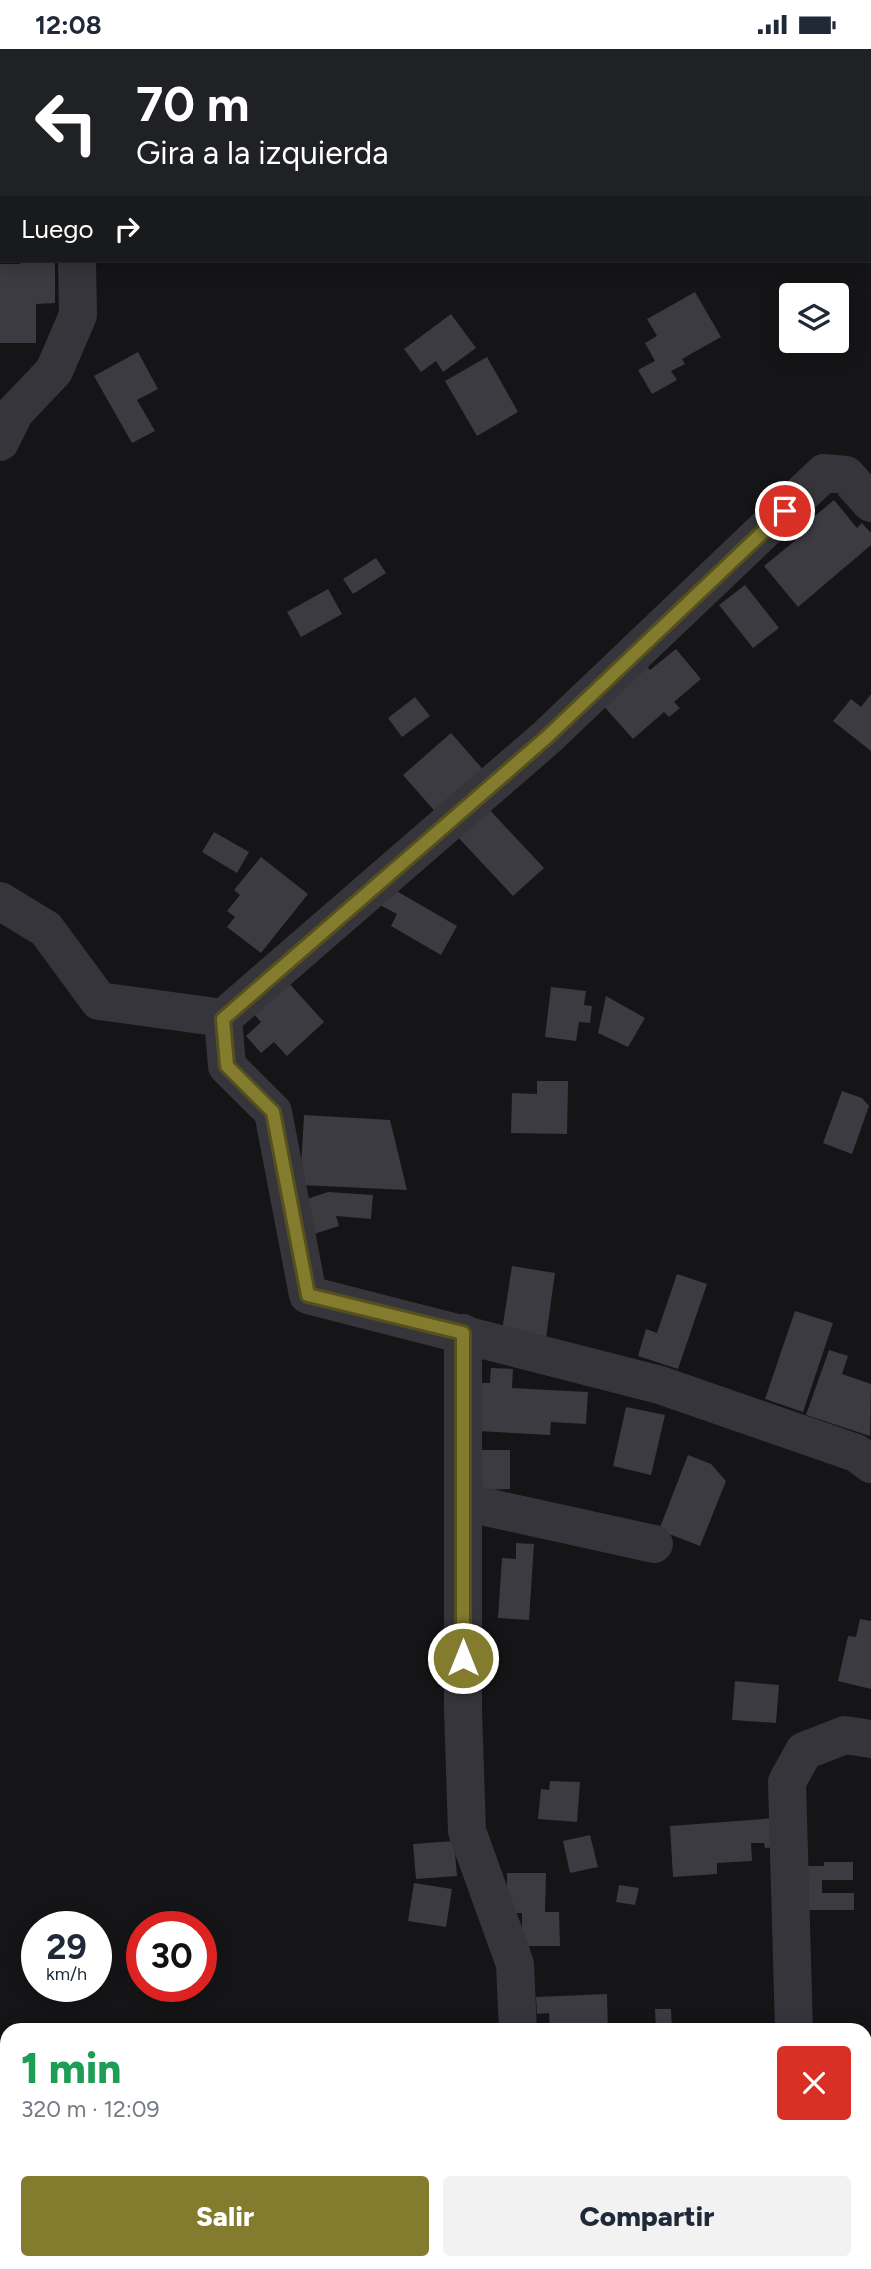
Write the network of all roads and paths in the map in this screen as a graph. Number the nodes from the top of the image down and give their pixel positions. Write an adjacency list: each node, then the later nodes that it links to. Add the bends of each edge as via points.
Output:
1 (77, 263): 2 (street, via 78,315 54,371 15,412)
2 (0, 442)
3 (871, 503): 5 (street, via 846,475 824,473 547,737)
4 (0, 901): 5 (street, via 46,929 99,1001)
5 (223, 1019): 6 (street, via 227,1066 273,1112 308,1295)
6 (463, 1333): 7 (street, via 660,1385 856,1453); 8 (street)
7 (871, 1464)
8 (463, 1502): 9 (street); 11 (street, via 467,1831 515,1963)
9 (654, 1545)
10 (871, 1739): 12 (street, via 845,1735 804,1751 787,1782)
11 (518, 2023)
12 (794, 2023)

